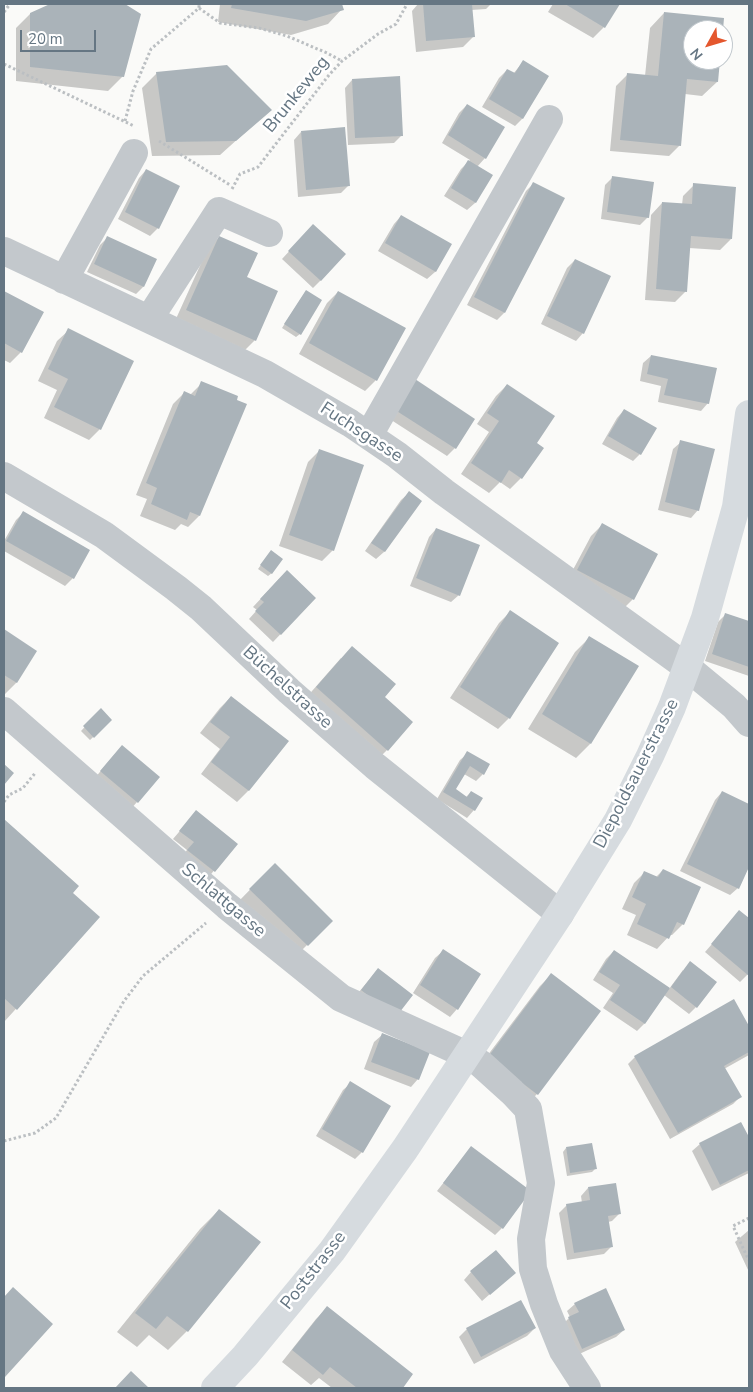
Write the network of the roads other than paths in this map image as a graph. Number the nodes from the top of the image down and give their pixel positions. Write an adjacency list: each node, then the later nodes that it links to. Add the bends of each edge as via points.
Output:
1 (549, 119): 8 (street)
2 (138, 142): 5 (street)
3 (269, 233): 6 (street, via 219,211)
4 (4, 251): 5 (street, Fuchsgasse)
5 (64, 280): 6 (street, Fuchsgasse)
6 (149, 319): 8 (street, Fuchsgasse, via 265,374)
7 (749, 414): 10 (main road, Diepoldsauerstrasse, via 736,507)
8 (369, 436): 10 (street, Fuchsgasse)
9 (4, 476): 13 (street, Büchelstrasse, via 104,535 176,588 375,766)
10 (688, 668): 12 (street, Fuchsgasse); 13 (main road, Diepoldsauerstrasse, via 618,820)
11 (4, 711): 14 (street, Schlattgasse, via 227,906 341,998)
12 (749, 722)
13 (560, 914): 14 (main road, Diepoldsauerstrasse)
14 (467, 1055): 15 (main road, Diepoldsauerstrasse); 17 (street, Schlattgasse, via 481,1064 528,1109 541,1183 531,1239 533,1269 563,1351)
15 (406, 1149): 16 (main road, Poststrasse, via 332,1251 261,1338)
16 (215, 1388)
17 (587, 1388)

